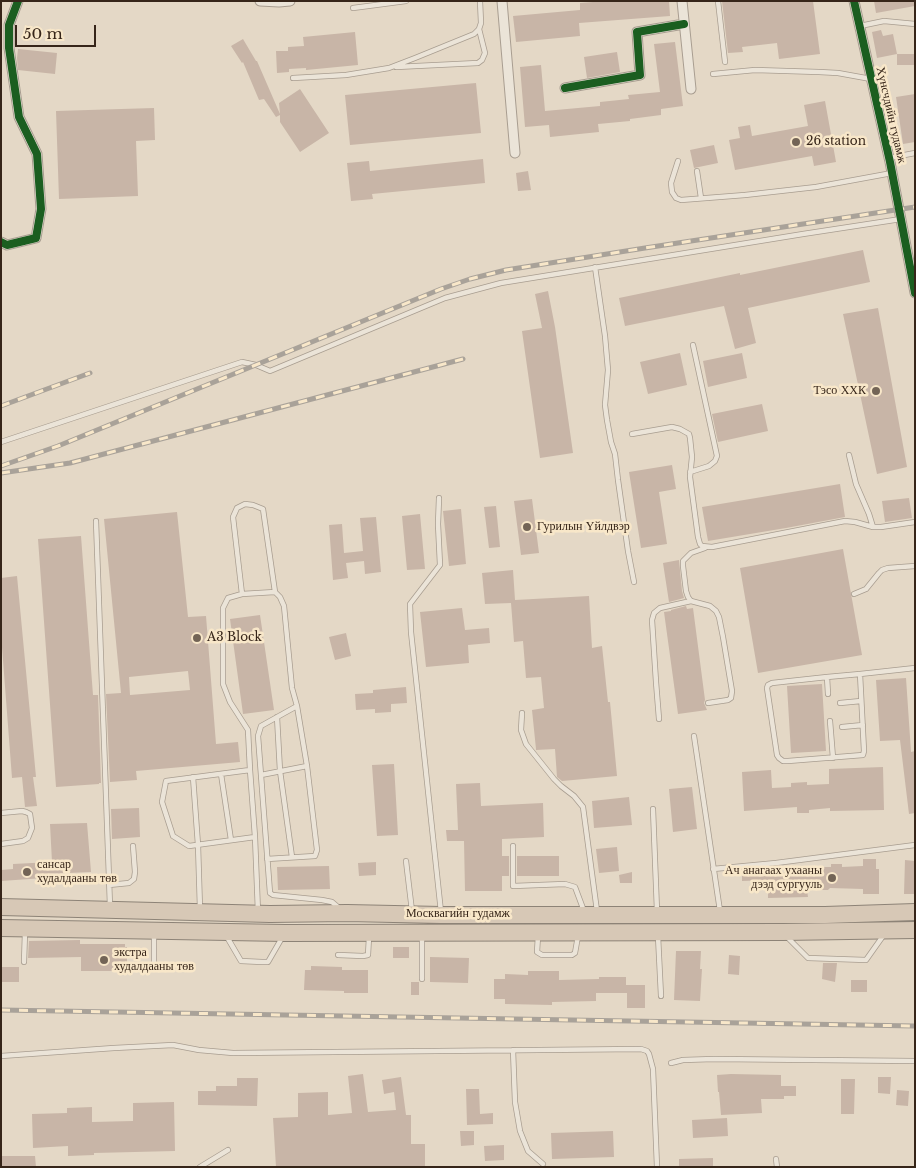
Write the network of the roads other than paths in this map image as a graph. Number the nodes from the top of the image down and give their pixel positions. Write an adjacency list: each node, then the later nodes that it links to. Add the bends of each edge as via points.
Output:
1 (18, 1): 31 (street, via 9,25 9,48 19,117 37,154 41,208 36,238 7,245)
2 (260, 1): 10 (street)
3 (290, 1): 10 (street)
4 (406, 1): 11 (lane)
5 (480, 1): 15 (lane)
6 (502, 1): 23 (street)
7 (682, 1): 12 (street)
8 (718, 1): 16 (lane)
9 (854, 1): 14 (street, Хүнсчдийн гудамж)
10 (285, 2)
11 (354, 8)
12 (684, 24): 21 (street, via 637,32 640,75); 22 (street)
13 (915, 24): 14 (lane, via 884,21)
14 (860, 26): 20 (street, Хүнсчдийн гудамж)
15 (480, 29): 17 (lane); 17 (lane, via 485,53 478,63)
16 (725, 62)
17 (390, 68): 19 (lane)
18 (713, 74): 20 (lane, via 755,70 819,72)
19 (293, 78)
20 (871, 79): 25 (street, Хүнсчдийн гудамж)
21 (565, 88)
22 (691, 89)
23 (515, 152)
24 (915, 153): 25 (lane)
25 (889, 158): 28 (street, Хүнсчдийн гудамж)
26 (678, 161): 29 (lane, via 671,182 672,192 681,200)
27 (697, 171): 29 (lane)
28 (892, 173): 29 (lane, via 816,187); 30 (street, Хүнсчдийн гудамж)
29 (702, 198)
30 (901, 219): 32 (street, Хүнсчдийн гудамж); 33 (lane)
31 (1, 242)
32 (911, 251): 34 (street, Хүнсчдийн гудамж)
33 (595, 268): 37 (lane, via 501,282 445,298 270,372 242,362); 46 (lane, via 608,370 605,405)
34 (915, 293)
35 (693, 345): 39 (lane, via 717,456 709,466)
36 (632, 434): 39 (lane, via 672,427 685,431 690,438)
37 (1, 442)
38 (850, 455): 43 (lane, via 856,484)
39 (690, 472): 44 (lane, via 698,537 700,544)
40 (439, 498): 94 (lane, via 440,565 410,604)
41 (96, 521): 86 (lane)
42 (915, 522): 43 (lane)
43 (873, 527): 44 (lane, via 845,521)
44 (706, 547): 50 (lane, via 691,553 683,561 686,591)
45 (915, 566): 49 (lane, via 882,570 866,589)
46 (634, 582)
47 (274, 592): 48 (lane); 48 (lane, via 262,509 245,504 237,508 233,517); 58 (lane, via 284,606 292,688)
48 (242, 594): 68 (lane, via 228,598 223,608 223,684 248,730)
49 (854, 594)
50 (691, 601): 57 (lane, via 716,611 723,637 731,698); 61 (lane, via 660,608 652,620)
51 (915, 668): 52 (lane)
52 (860, 674): 53 (lane); 55 (lane)
53 (827, 677): 54 (lane); 66 (lane, via 772,683 767,688 779,758 783,761)
54 (828, 694)
55 (861, 700): 56 (lane); 63 (lane)
56 (840, 702)
57 (708, 703)
58 (297, 706): 60 (lane); 67 (lane)
59 (522, 713): 95 (lane, via 521,730 526,744 554,779 583,807)
60 (277, 717): 69 (lane); 71 (lane, via 261,726 258,736)
61 (659, 719)
62 (830, 721): 66 (lane)
63 (863, 724): 64 (lane); 66 (lane, via 863,755)
64 (842, 727)
65 (694, 736): 85 (lane)
66 (833, 758)
67 (307, 766): 69 (lane); 83 (lane, via 317,850 315,856)
68 (250, 770): 70 (lane); 75 (lane)
69 (280, 771): 71 (lane); 83 (lane)
70 (221, 774): 72 (lane); 76 (lane)
71 (261, 775): 82 (lane)
72 (193, 777): 78 (lane); 78 (lane, via 166,781 162,802 173,836 188,846)
73 (653, 808): 96 (lane)
74 (1, 813): 77 (lane, via 26,812 30,814 32,828 23,842)
75 (255, 838): 76 (lane); 92 (lane)
76 (231, 840): 78 (lane)
77 (1, 844)
78 (198, 845): 90 (lane)
79 (915, 845): 85 (lane)
80 (133, 846): 86 (lane, via 134,879)
81 (513, 846): 95 (lane, via 513,886 565,884 575,887)
82 (267, 858): 83 (lane); 91 (lane, via 270,893 332,902)
83 (292, 858)
84 (406, 861): 93 (lane)
85 (714, 869): 97 (lane)
86 (109, 884): 88 (lane)
87 (1, 908): 88 (highway, Москвагийн гудамж)
88 (110, 911): 90 (highway, Москвагийн гудамж)
89 (915, 912): 97 (highway, Москвагийн гудамж)
90 (200, 913): 92 (highway, Москвагийн гудамж)
91 (347, 913): 92 (highway, Москвагийн гудамж); 93 (highway, Москвагийн гудамж)
92 (258, 914)
93 (412, 914): 94 (highway, Москвагийн гудамж)
94 (441, 915): 95 (highway, Москвагийн гудамж)
95 (591, 915): 96 (highway, Москвагийн гудамж)
96 (657, 915): 97 (highway, Москвагийн гудамж)
97 (720, 915)
98 (1, 928): 99 (highway, Москвагийн гудамж)
99 (25, 928): 100 (highway, Москвагийн гудамж); 112 (lane)
100 (154, 930): 103 (highway, Москвагийн гудамж); 113 (lane)
101 (886, 930): 102 (highway, Москвагийн гудамж); 105 (highway, Москвагийн гудамж); 105 (lane, via 866,960 808,958)
102 (915, 930)
103 (224, 931): 106 (highway, Москвагийн гудамж); 106 (lane, via 241,962 268,962)
104 (658, 932): 105 (highway, Москвагийн гудамж); 110 (highway, Москвагийн гудамж); 115 (lane)
105 (783, 932)
106 (285, 933): 107 (highway, Москвагийн гудамж)
107 (369, 933): 108 (highway, Москвагийн гудамж); 111 (lane, via 368,955)
108 (422, 933): 109 (highway, Москвагийн гудамж); 114 (lane)
109 (538, 933): 110 (highway, Москвагийн гудамж); 110 (lane, via 537,952 572,956)
110 (578, 933)
111 (338, 955)
112 (24, 962)
113 (154, 968)
114 (422, 979)
115 (661, 996)
116 (513, 1050): 117 (lane, via 233,1053 173,1045); 122 (lane, via 520,1131 528,1151); 124 (lane, via 647,1051 653,1069)
117 (1, 1056)
118 (915, 1061): 119 (lane, via 714,1059)
119 (671, 1063)
120 (228, 1150): 123 (lane)
121 (776, 1159): 125 (lane)
122 (543, 1164)
123 (200, 1167)
124 (657, 1167)
125 (777, 1167)

